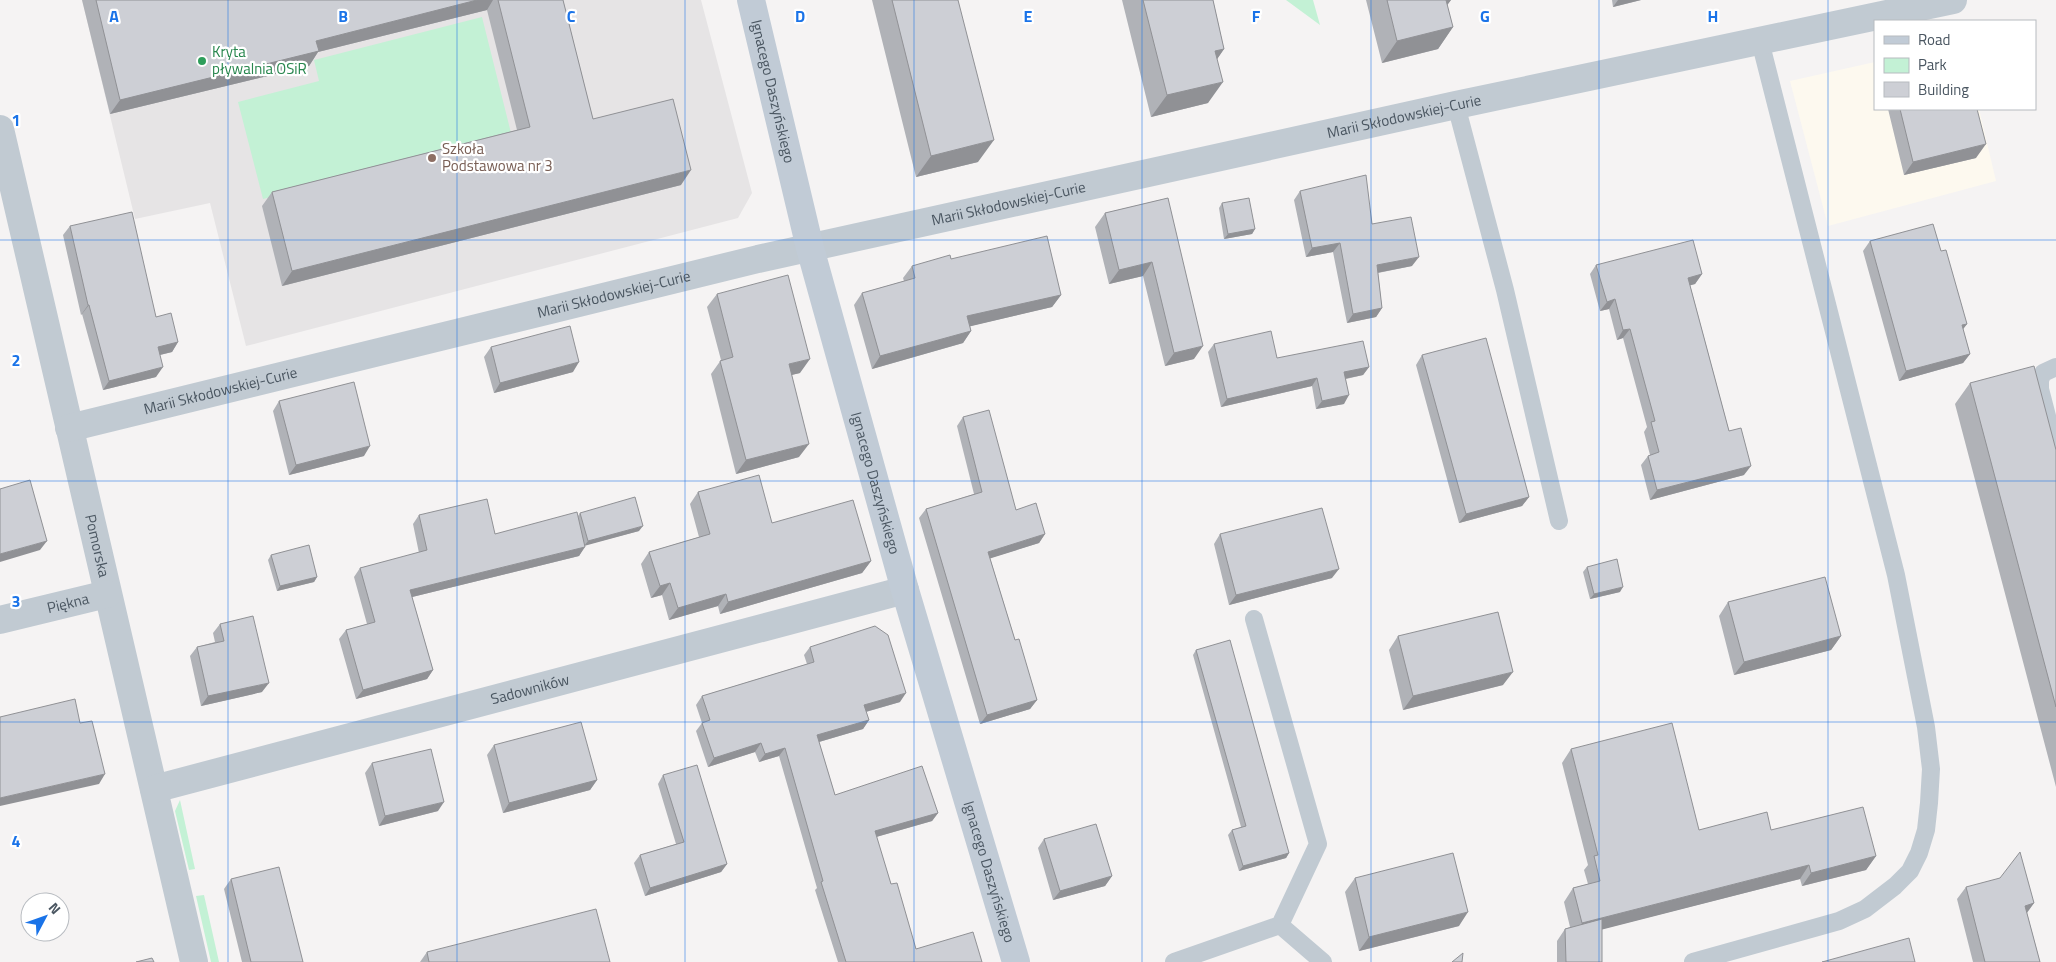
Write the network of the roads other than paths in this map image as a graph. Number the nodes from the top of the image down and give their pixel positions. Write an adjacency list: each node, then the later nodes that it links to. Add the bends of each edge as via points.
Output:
1 (751, 0): 6 (street, Ignacego Daszyńskiego)
2 (1953, 0): 3 (street, Marii Skłodowskiej-Curie)
3 (1760, 41): 4 (street, Marii Skłodowskiej-Curie); 21 (lane, via 1896,575 1926,727 1931,769 1930,803 1926,830 1910,871 1865,909 1839,921)
4 (1456, 105): 6 (street, Marii Skłodowskiej-Curie); 10 (lane, via 1505,290)
5 (0, 129): 8 (street, Pomorska)
6 (810, 248): 8 (street, Marii Skłodowskiej-Curie); 11 (street, Ignacego Daszyńskiego)
7 (2056, 367): 9 (lane, via 2042,373 2040,389)
8 (69, 428): 12 (street, Pomorska)
9 (2056, 451)
10 (1559, 521)
11 (904, 590): 15 (street, Sadowników); 18 (street, Ignacego Daszyńskiego)
12 (108, 594): 14 (street, Piękna); 15 (street, Pomorska)
13 (1254, 619): 16 (lane, via 1318,844)
14 (0, 620)
15 (154, 789): 17 (street, Pomorska)
16 (1280, 925): 19 (lane); 20 (lane)
17 (194, 962)
18 (1016, 962)
19 (1174, 962)
20 (1323, 962)
21 (1693, 962)

